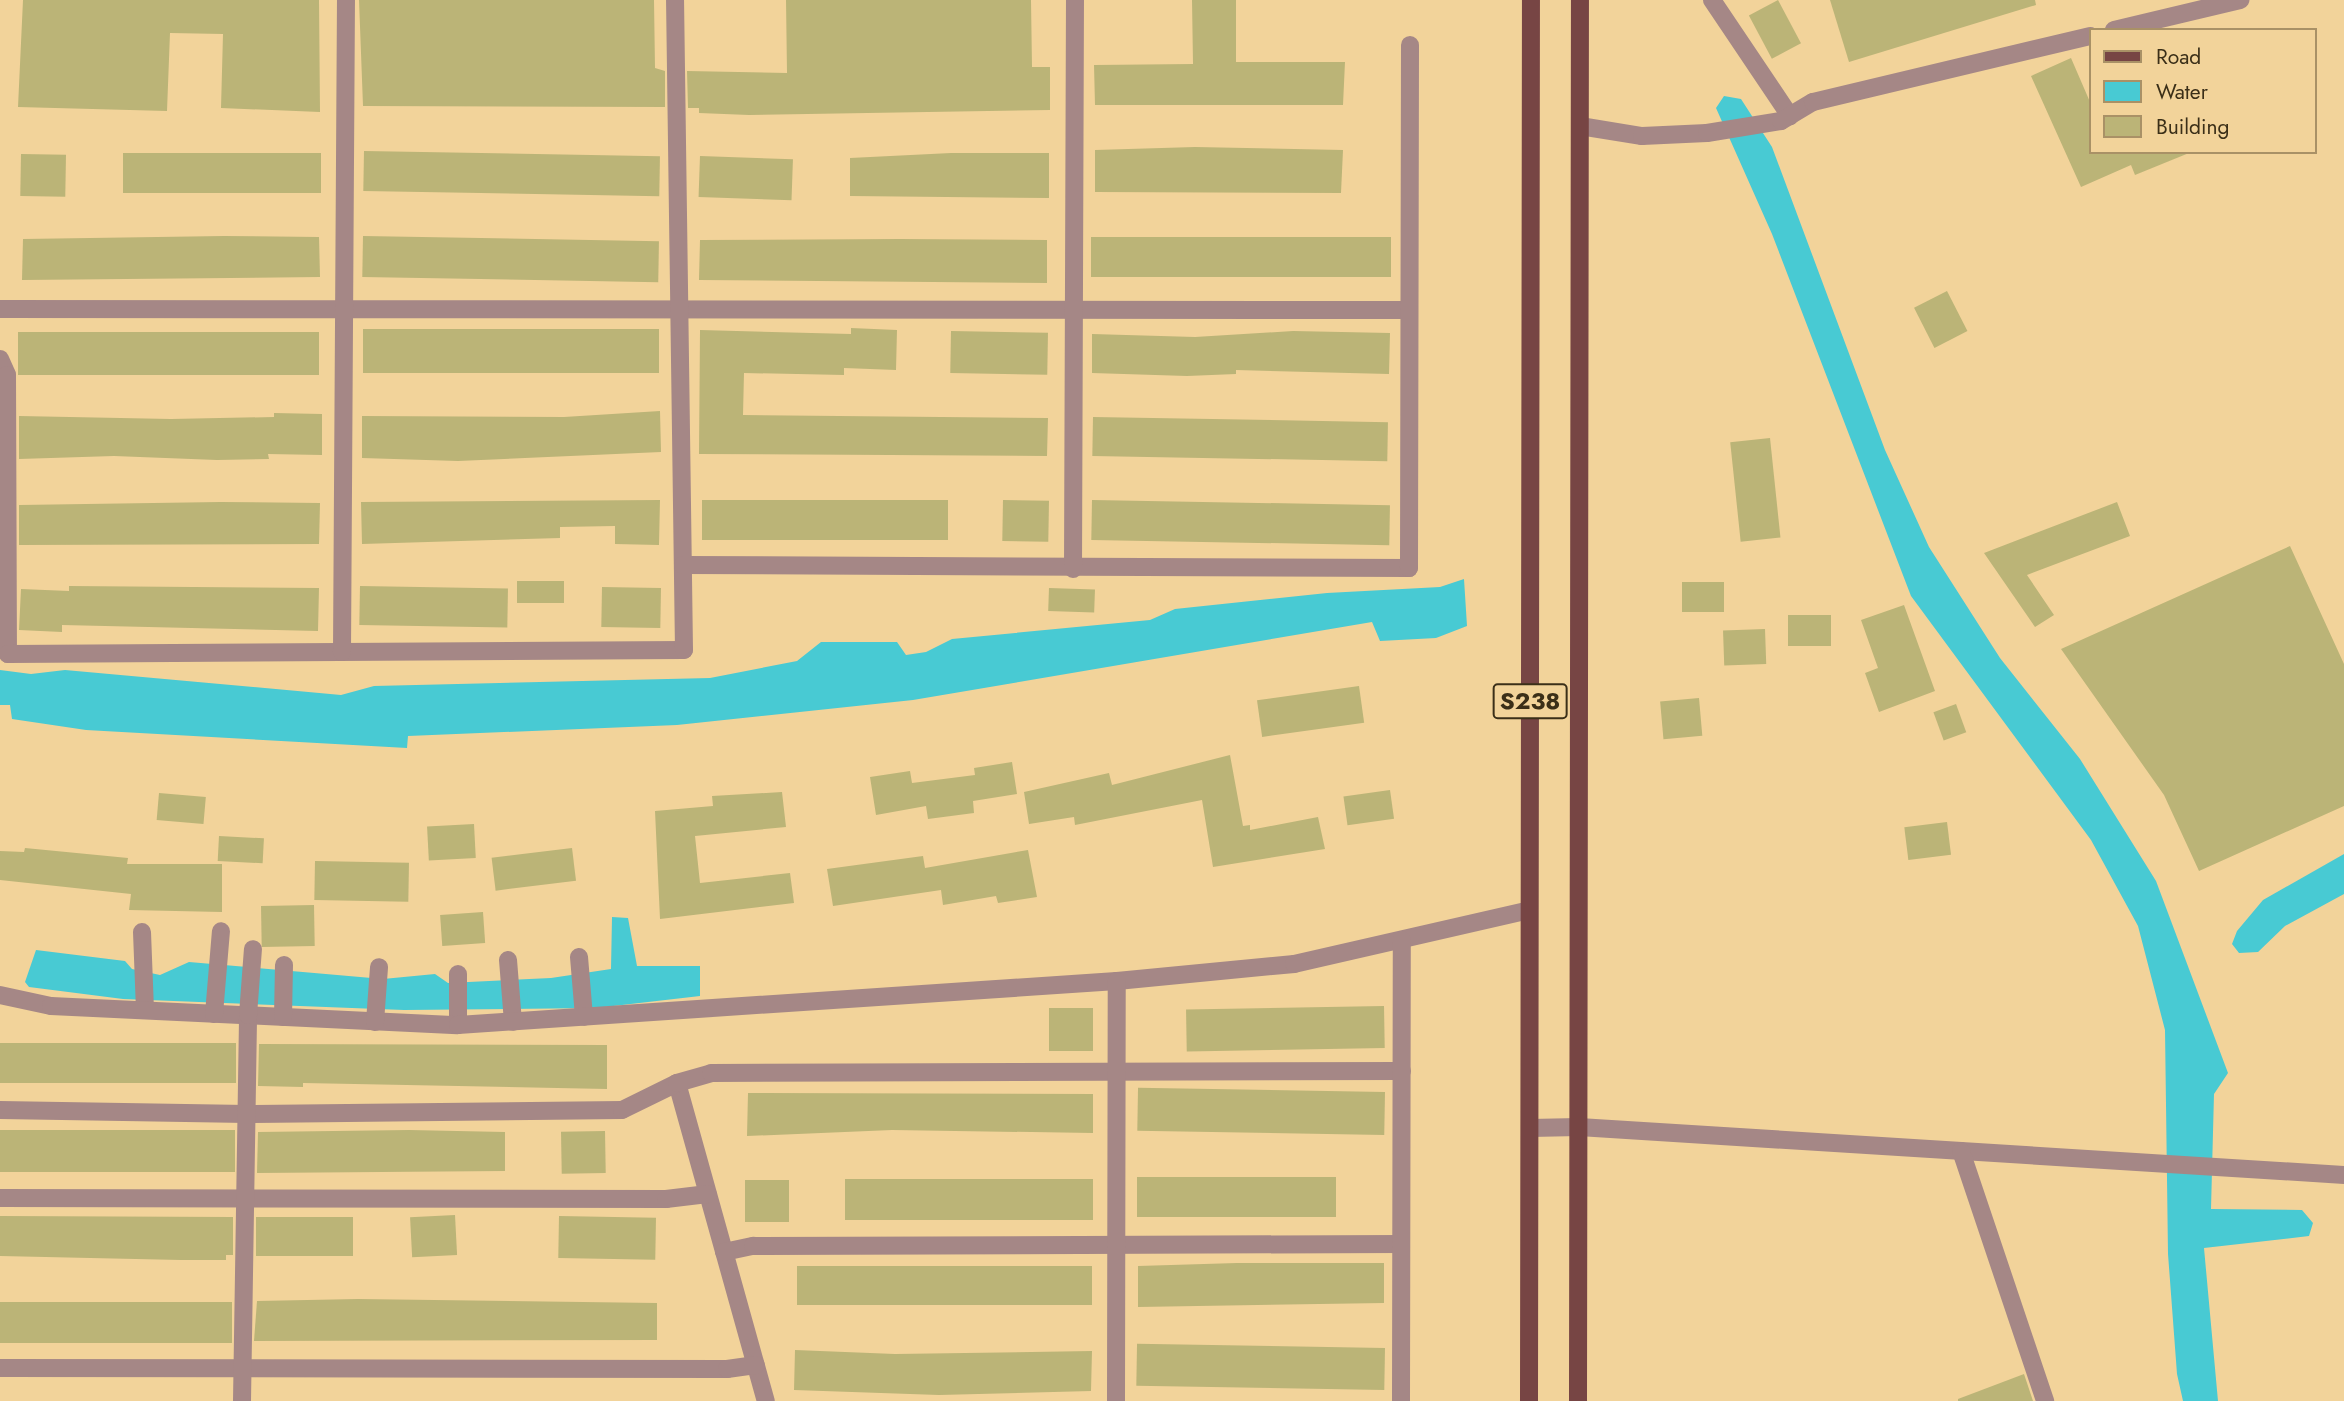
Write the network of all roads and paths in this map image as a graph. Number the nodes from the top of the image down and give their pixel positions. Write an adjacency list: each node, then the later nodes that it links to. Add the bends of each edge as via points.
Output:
1 (346, 0): 13 (street)
2 (676, 0): 14 (street)
3 (1075, 0): 15 (street)
4 (1531, 0): 22 (main road, S238)
5 (1580, 0): 12 (main road, S238)
6 (1713, 0): 11 (street)
7 (2240, 0): 8 (street)
8 (2122, 28)
9 (2088, 36): 11 (street, via 1813,102)
10 (1410, 45): 17 (street)
11 (1790, 116): 12 (street, via 1707,133 1642,136)
12 (1580, 126): 47 (main road, S238)
13 (344, 307): 14 (street); 16 (street); 21 (street)
14 (679, 308): 15 (street); 19 (street)
15 (1074, 308): 17 (street); 20 (street)
16 (0, 309)
17 (1409, 310): 20 (street, via 1409,568)
18 (0, 359): 21 (street, via 7,375 8,654)
19 (683, 565): 20 (street); 21 (street, via 684,650)
20 (1073, 569)
21 (342, 652)
22 (1529, 909): 25 (street); 48 (main road, S238)
23 (221, 931): 35 (street)
24 (142, 932): 34 (street)
25 (1402, 940): 32 (street, via 1294,964); 42 (street)
26 (253, 949): 36 (street)
27 (579, 957): 38 (street)
28 (508, 960): 40 (street)
29 (284, 965): 37 (street)
30 (379, 967): 39 (street)
31 (458, 974): 41 (street)
32 (1117, 981): 38 (street); 43 (street)
33 (0, 995): 34 (street, via 51,1006)
34 (145, 1010): 35 (street)
35 (214, 1014): 36 (street)
36 (248, 1016): 37 (street); 46 (street)
37 (283, 1017): 39 (street)
38 (584, 1017): 40 (street)
39 (375, 1022): 41 (street)
40 (513, 1022): 41 (street)
41 (458, 1025)
42 (1402, 1071): 43 (street); 54 (street)
43 (1117, 1075): 44 (street, via 712,1073); 55 (street)
44 (677, 1083): 46 (street, via 622,1110); 51 (street)
45 (0, 1110): 46 (street)
46 (247, 1114): 53 (street)
47 (1579, 1127): 48 (street); 49 (street); 65 (main road, S238)
48 (1531, 1128): 64 (main road, S238)
49 (1961, 1151): 50 (street); 66 (street)
50 (2344, 1175)
51 (708, 1194): 53 (street, via 666,1199); 56 (street)
52 (0, 1198): 53 (street)
53 (246, 1198): 59 (street)
54 (1401, 1244): 55 (street); 63 (street)
55 (1117, 1246): 56 (street, via 753,1245); 62 (street)
56 (724, 1252): 57 (street)
57 (756, 1365): 59 (street, via 727,1369); 61 (street)
58 (0, 1367): 59 (street)
59 (243, 1367): 60 (street)
60 (242, 1401)
61 (766, 1401)
62 (1116, 1401)
63 (1401, 1401)
64 (1530, 1401)
65 (1578, 1401)
66 (2046, 1401)

